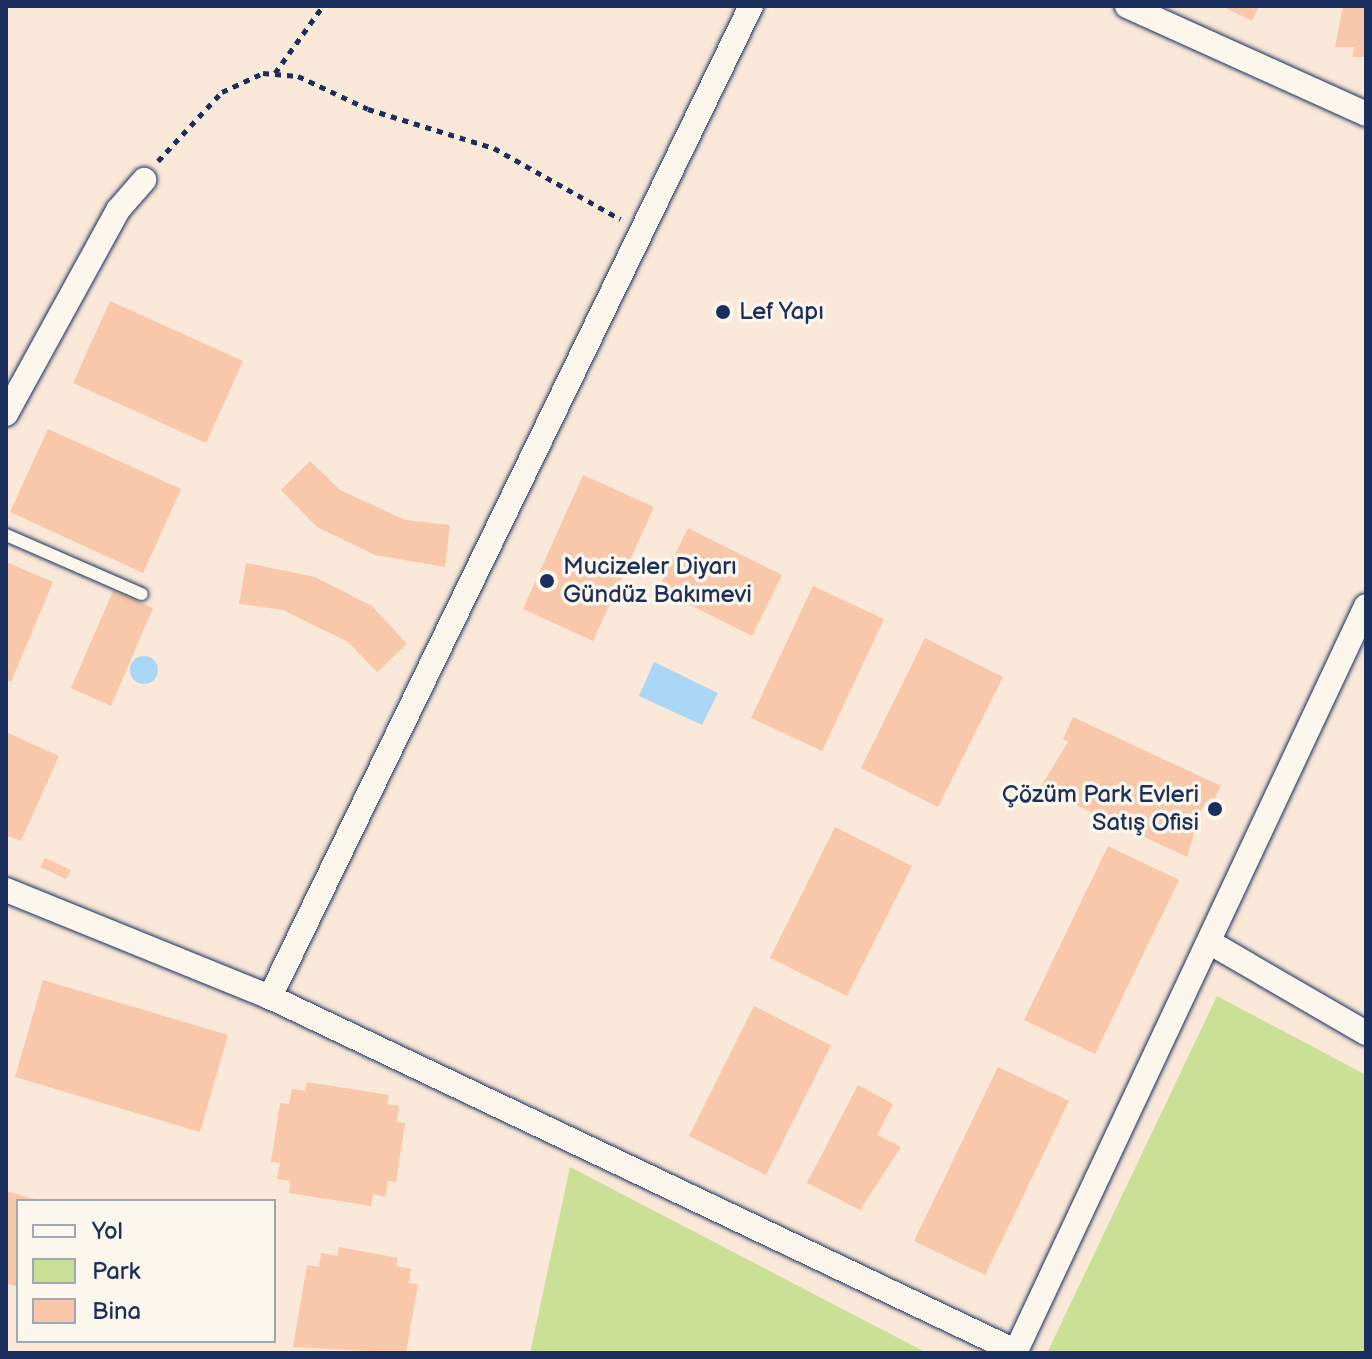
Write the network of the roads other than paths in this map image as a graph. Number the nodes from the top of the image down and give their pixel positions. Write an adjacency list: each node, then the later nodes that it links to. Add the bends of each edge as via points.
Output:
1 (751, 6): 11 (street)
2 (1127, 6): 3 (street)
3 (1366, 114)
4 (144, 180): 5 (street, via 118,210)
5 (6, 414)
6 (6, 535): 7 (lane)
7 (142, 594)
8 (1366, 606): 10 (street)
9 (6, 890): 11 (street)
10 (1209, 942): 12 (street); 13 (street)
11 (270, 997): 13 (street)
12 (1366, 1033)
13 (1015, 1352)

